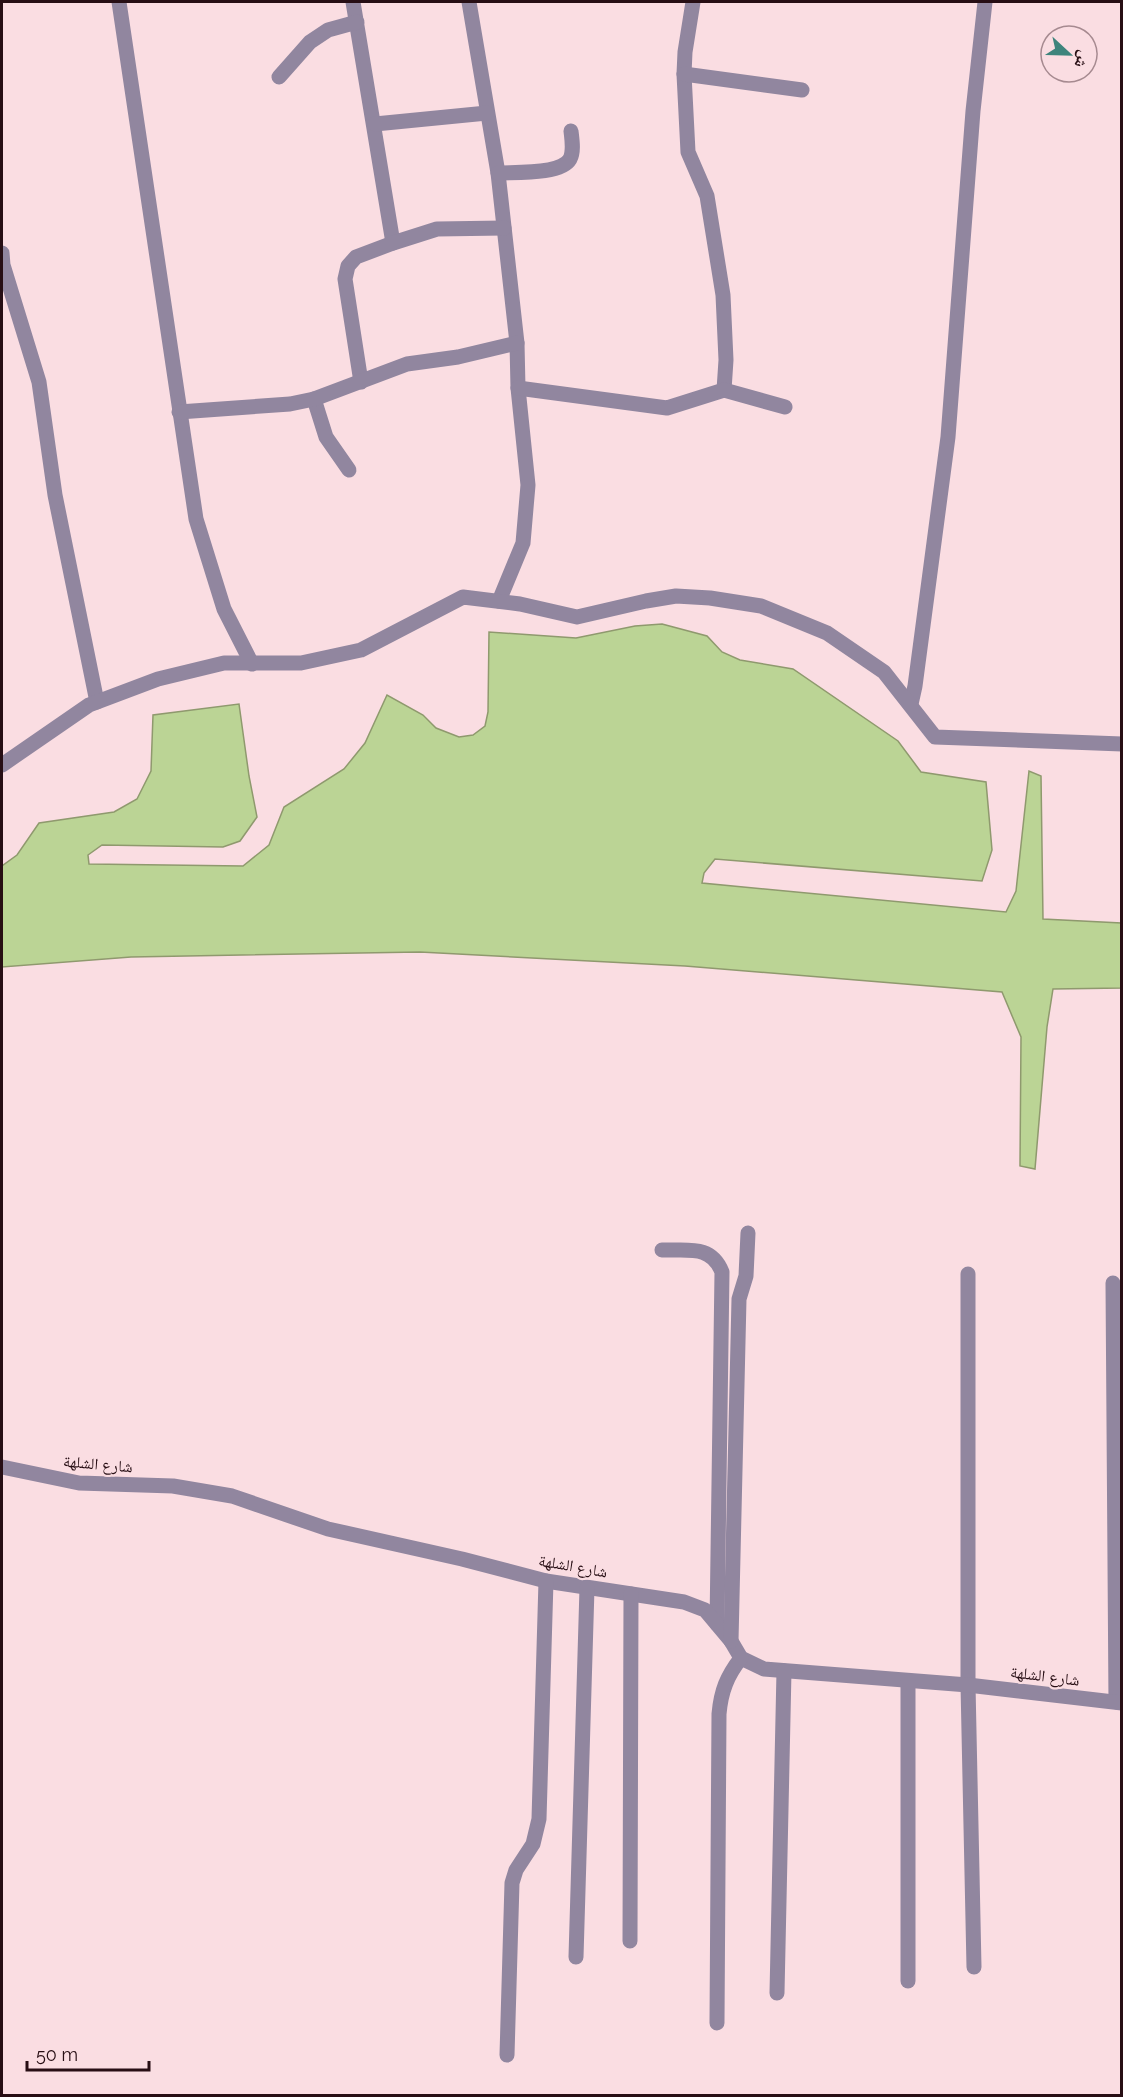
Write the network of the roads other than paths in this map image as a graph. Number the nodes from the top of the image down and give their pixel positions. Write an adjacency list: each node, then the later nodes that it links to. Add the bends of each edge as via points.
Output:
1 (119, 2): 23 (street)
2 (354, 2): 6 (street)
3 (469, 2): 10 (street)
4 (693, 2): 7 (street)
5 (985, 2): 28 (street, via 948,437)
6 (357, 22): 8 (street, via 328,30 310,42); 11 (street)
7 (684, 74): 9 (street); 20 (street, via 688,152 707,196 723,295)
8 (279, 77)
9 (802, 90)
10 (488, 113): 11 (street); 13 (street)
11 (375, 124): 15 (street)
12 (571, 131): 13 (street, via 572,150 564,166)
13 (498, 173): 14 (street)
14 (504, 228): 15 (street, via 437,229); 17 (street)
15 (393, 243): 18 (street, via 356,257 348,266 345,279)
16 (2, 254): 27 (street, via 39,382 55,495)
17 (517, 343): 18 (street, via 458,357 407,363); 19 (street)
18 (361, 382): 21 (street)
19 (518, 388): 20 (street, via 667,408); 25 (street, via 528,485 523,543)
20 (724, 390): 22 (street)
21 (314, 399): 23 (street); 24 (street, via 326,437)
22 (785, 407)
23 (179, 412): 26 (street, via 196,519 224,609)
24 (349, 470)
25 (499, 602): 26 (street, via 463,597 361,650 301,663); 28 (street, via 577,617 676,596 761,606 827,633 884,672)
26 (252, 664): 27 (street, via 224,663 196,669)
27 (97, 702): 30 (street)
28 (911, 704): 29 (street, via 935,737)
29 (1122, 744)
30 (2, 765)
31 (748, 1233): 40 (street, via 746,1276 739,1299)
32 (662, 1250): 39 (street, via 705,1251 717,1260 722,1272)
33 (968, 1274): 44 (street)
34 (1113, 1283): 45 (street)
35 (2, 1467): 36 (street, شارع الشلهة, via 79,1483 173,1486 232,1496 328,1529)
36 (546, 1581): 37 (street, شارع الشلهة); 52 (street, via 539,1819 533,1844 512,1883)
37 (586, 1588): 38 (street, شارع الشلهة); 47 (street)
38 (631, 1594): 39 (street, شارع الشلهة, via 684,1602 705,1610); 46 (street)
39 (717, 1624): 40 (street, شارع الشلهة)
40 (731, 1641): 41 (street, شارع الشلهة)
41 (741, 1658): 42 (street, شارع الشلهة, via 764,1669); 51 (street, via 725,1683 719,1714)
42 (784, 1671): 43 (street, شارع الشلهة); 50 (street)
43 (908, 1681): 44 (street, شارع الشلهة); 49 (street)
44 (968, 1685): 45 (street, شارع الشلهة); 48 (street)
45 (1119, 1702)
46 (630, 1941)
47 (576, 1957)
48 (974, 1967)
49 (908, 1981)
50 (777, 1993)
51 (717, 2023)
52 (507, 2055)

